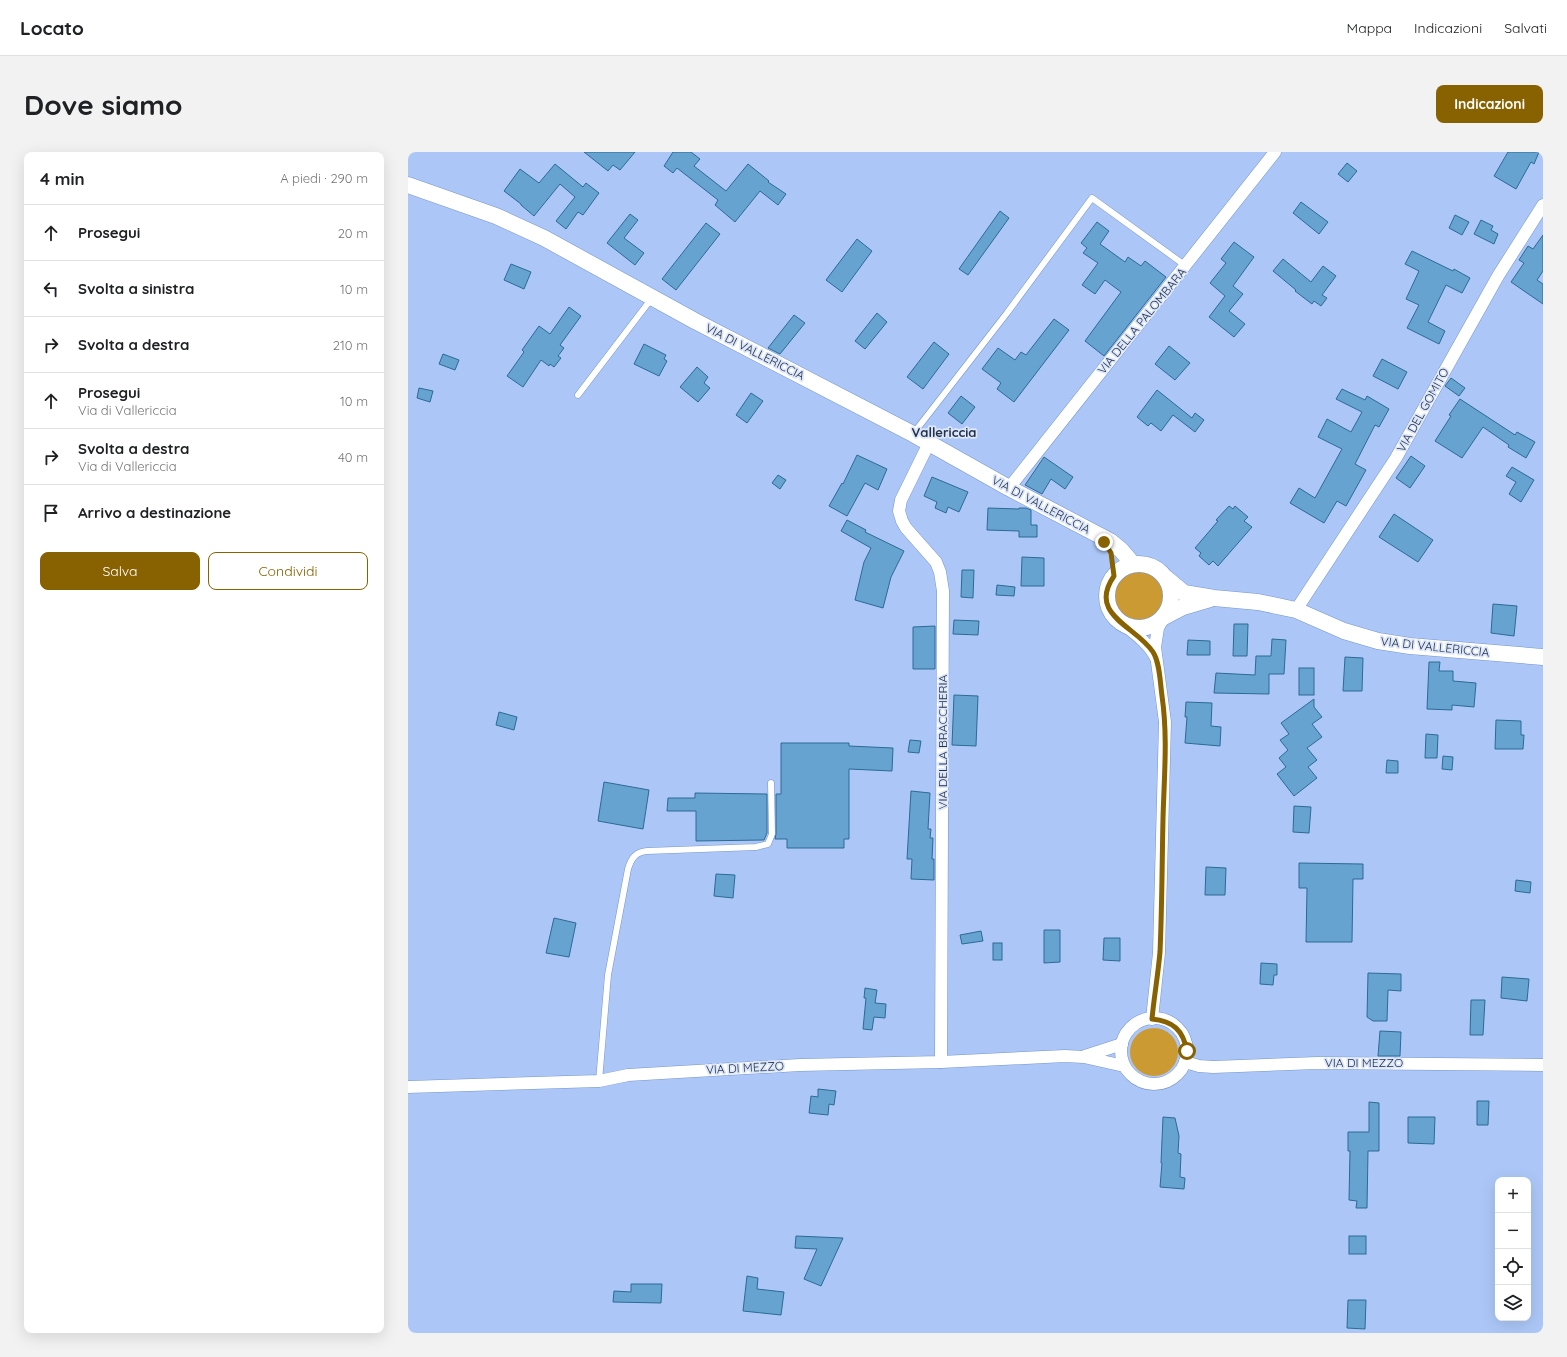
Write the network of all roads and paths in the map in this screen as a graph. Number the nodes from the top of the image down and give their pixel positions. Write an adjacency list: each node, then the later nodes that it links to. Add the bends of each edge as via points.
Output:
1 (1275, 152): 4 (street, VIA DELLA PALOMBARA)
2 (408, 185): 5 (street, VIA DI VALLERICCIA, via 463,203 522,227)
3 (1543, 205): 15 (street, VIA DEL GOMITO, via 1498,276 1396,458)
4 (1186, 266): 7 (lane, via 1092,198); 9 (street, VIA DELLA PALOMBARA)
5 (652, 298): 6 (lane); 7 (street, VIA DI VALLERICCIA)
6 (578, 395)
7 (913, 434): 8 (street, VIA DI VALLERICCIA)
8 (929, 443): 9 (street, VIA DI VALLERICCIA); 24 (street, VIA DELLA BRACCHERIA, via 899,507 906,528 936,562 943,591)
9 (1009, 488): 10 (street, VIA DI VALLERICCIA)
10 (1096, 534): 11 (street, VIA DI VALLERICCIA, via 1119,548); 12 (street, VIA DI VALLERICCIA, via 1109,548)
11 (1133, 564): 12 (street); 13 (street, VIA DI VALLERICCIA, via 1151,566)
12 (1114, 576): 17 (street, VIA DI VALLERICCIA, via 1107,593 1108,606 1114,617)
13 (1166, 578): 14 (street, VIA DI VALLERICCIA, via 1184,593); 16 (street, via 1172,600)
14 (1214, 598): 15 (street, VIA DI VALLERICCIA, via 1258,602); 16 (street, VIA DI VALLERICCIA, via 1183,607)
15 (1296, 610): 18 (street, VIA DI VALLERICCIA, via 1344,631 1378,641)
16 (1164, 617): 17 (street, VIA DI VALLERICCIA, via 1156,625 1146,628 1135,629); 19 (street, via 1156,637)
17 (1124, 625): 19 (street, via 1150,648)
18 (1543, 657)
19 (1156, 660): 21 (street, via 1165,722 1160,953)
20 (771, 783): 28 (lane, via 772,834 768,844 756,847 647,851 638,853 632,860 628,869 610,963)
21 (1152, 1019): 22 (street, via 1132,1026); 25 (street, via 1172,1024 1180,1031 1187,1051)
22 (1122, 1044): 23 (street, VIA DI MEZZO); 27 (street)
23 (1084, 1057): 24 (street, VIA DI MEZZO); 27 (street, VIA DI MEZZO)
24 (941, 1062): 28 (street, VIA DI MEZZO, via 784,1066 628,1075)
25 (1185, 1062): 26 (street, VIA DI MEZZO, via 1213,1067 1290,1063); 27 (street, via 1176,1076 1161,1084 1140,1081)
26 (1543, 1065)
27 (1124, 1066)
28 (599, 1081): 29 (street, VIA DI MEZZO)
29 (408, 1087)

